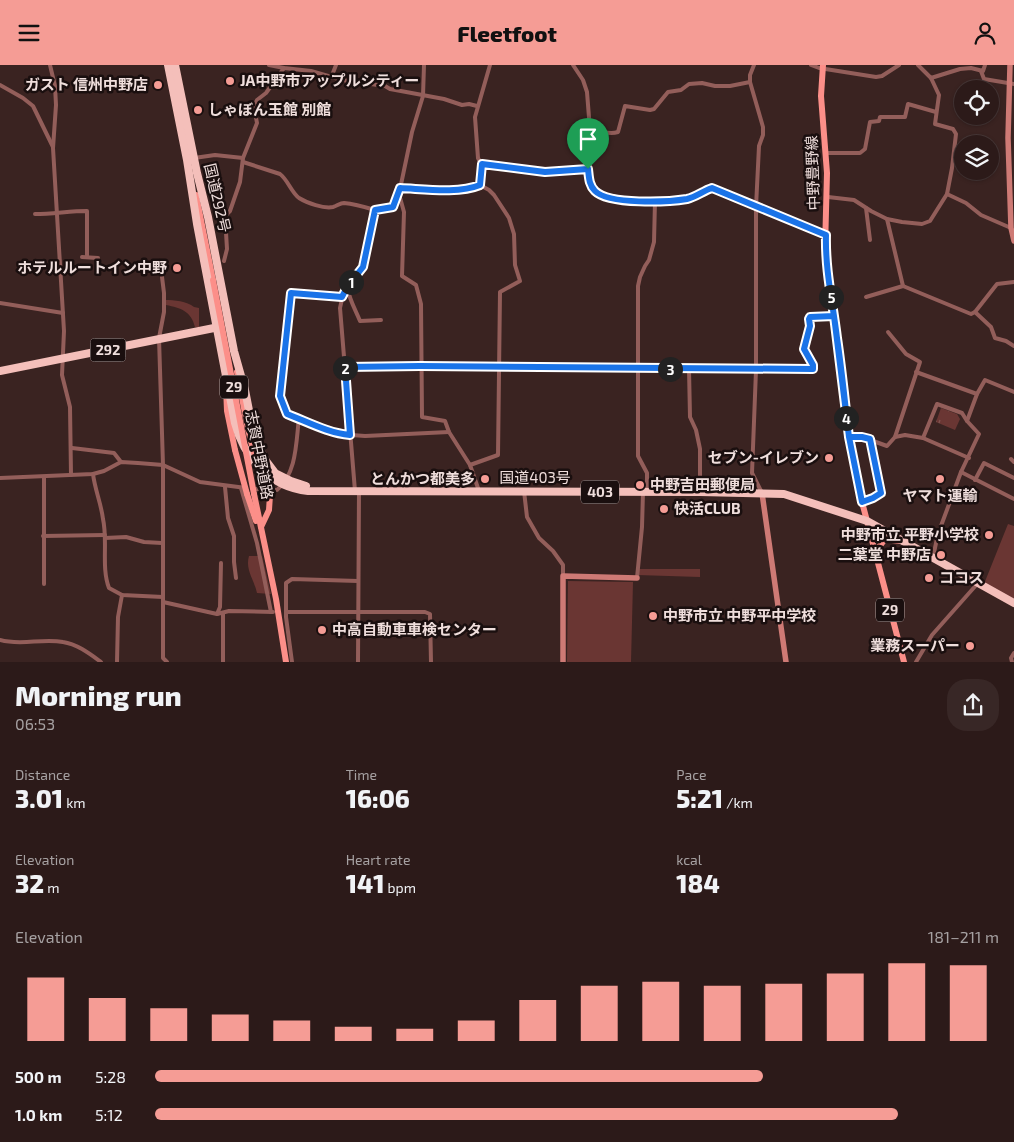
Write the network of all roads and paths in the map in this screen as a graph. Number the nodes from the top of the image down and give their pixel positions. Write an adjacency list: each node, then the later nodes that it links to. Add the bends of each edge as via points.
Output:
1 (50, 65): 29 (street, via 55,86)
2 (168, 65): 31 (highway, 国道292号)
3 (175, 65): 31 (highway, 国道292号)
4 (269, 65): 16 (street)
5 (336, 65): 18 (street)
6 (424, 65): 23 (street)
7 (490, 65): 24 (street)
8 (573, 65): 26 (street, via 587,91)
9 (754, 65): 20 (street)
10 (811, 65): 15 (street)
11 (899, 65): 15 (street, via 876,77)
12 (918, 65): 19 (street)
13 (985, 65): 17 (street)
14 (1010, 65): 21 (street)
15 (823, 67): 30 (main road, 中野豊野線 / 29, via 821,96)
16 (284, 68): 18 (street, via 312,71); 32 (street, via 266,93 257,99 254,107 257,123)
17 (981, 71): 19 (street, via 960,69); 21 (street, via 984,79)
18 (331, 78): 23 (street, via 385,86)
19 (931, 78): 25 (street, via 939,95)
20 (750, 83): 26 (street, via 730,86 689,84 681,90 668,92 654,109 625,106 618,132); 41 (street, via 763,127)
21 (1012, 83): 27 (street)
22 (0, 85): 29 (street, via 33,106)
23 (422, 96): 24 (street); 36 (street)
24 (477, 106): 33 (street, via 477,148)
25 (936, 112): 30 (street, via 908,104 905,117 880,117 878,121 870,121 865,149 860,153); 37 (street, via 935,124 953,129 956,134)
26 (590, 130): 34 (street)
27 (1008, 137): 28 (street); 47 (street)
28 (1014, 141)
29 (54, 148): 44 (street)
30 (826, 153): 39 (main road, 中野豊野線 / 29)
31 (190, 159): 32 (street, via 214,155); 66 (highway, 国道292号, via 208,217); 67 (highway, 国道292号); 115 (main road, 志賀中野道路 / 29, bridge)
32 (243, 160): 43 (street, via 285,177 299,198 308,202 332,207 342,203); 54 (street, via 240,182 230,211 225,216 227,249)
33 (482, 164): 34 (street, via 545,172); 35 (street)
34 (588, 169): 40 (street, via 590,184 597,193 634,202)
35 (480, 185): 36 (street, via 455,190); 75 (street, via 494,195 509,218 520,281 500,292)
36 (400, 188): 38 (street)
37 (947, 194): 46 (street, via 930,221); 47 (street, via 966,203 980,215)
38 (399, 195): 43 (street, via 393,207); 73 (street, via 404,212 402,276 416,285 421,304)
39 (828, 197): 42 (street, via 854,200); 48 (main road, 中野豊野線 / 29)
40 (656, 201): 41 (street, via 688,199 712,188); 76 (street, via 654,242 638,287)
41 (756, 207): 48 (street); 78 (street)
42 (866, 207): 46 (street); 49 (street)
43 (375, 210): 58 (street, via 363,267)
44 (58, 213): 45 (street); 52 (street, via 87,211); 62 (street)
45 (35, 214)
46 (887, 219): 57 (street)
47 (1011, 228): 50 (street)
48 (826, 235): 64 (main road, 中野豊野線 / 29, via 828,281)
49 (870, 241)
50 (1014, 241)
51 (82, 257): 52 (street)
52 (87, 257): 53 (street)
53 (98, 257)
54 (224, 261)
55 (162, 277): 69 (street, via 164,312)
56 (1014, 283): 63 (street, via 997,284)
57 (903, 286): 60 (street); 63 (street)
58 (347, 287): 59 (street); 65 (street, via 360,321)
59 (342, 297): 74 (street, via 340,309); 84 (street, via 291,293 280,396 287,414)
60 (866, 297)
61 (0, 303): 62 (street)
62 (62, 313): 72 (street)
63 (975, 313): 70 (street, via 991,327 996,338)
64 (834, 316): 78 (street, via 809,319 804,349 813,369); 88 (main road, 中野豊野線 / 29)
65 (381, 320)
66 (229, 326): 67 (highway, 292); 71 (highway, 国道403号 / 403)
67 (217, 328): 69 (highway, 292); 81 (highway, 国道403号 / 403)
68 (888, 331): 80 (street, via 906,354 920,361)
69 (159, 340): 72 (highway, 292); 97 (street)
70 (1014, 346)
71 (234, 351): 93 (highway, 国道403号 / 403); 119 (main road, 29, bridge, via 248,429 270,495 269,510)
72 (62, 359): 79 (highway, 292); 92 (street, via 62,375 70,407)
73 (420, 366): 74 (street); 75 (street); 86 (street, via 422,417 445,421)
74 (345, 367): 87 (street)
75 (499, 367): 76 (street); 98 (street, via 498,455)
76 (638, 368): 77 (street); 112 (street, via 638,456 647,473)
77 (689, 369): 78 (street); 113 (street, via 690,417 700,449)
78 (756, 369): 114 (street, via 752,473)
79 (0, 371)
80 (916, 373): 83 (street); 89 (street)
81 (227, 383): 95 (highway, 国道403号 / 403, via 238,434); 115 (main road, 29, bridge, via 226,399 235,450)
82 (1014, 393): 83 (street, via 986,380)
83 (977, 394): 85 (street)
84 (299, 418): 87 (street, via 332,432); 106 (street, via 292,466)
85 (967, 421): 90 (street, via 962,413 937,404); 94 (street, via 980,434)
86 (449, 432): 87 (street); 98 (street)
87 (350, 435): 109 (street)
88 (849, 437): 91 (street); 117 (main road, 中野豊野線 / 29)
89 (894, 437): 90 (street); 91 (street, via 887,446)
90 (923, 438): 94 (street)
91 (870, 439): 117 (street, via 881,493)
92 (72, 448): 96 (street, via 114,453); 101 (street)
93 (260, 451): 95 (highway); 106 (highway, 国道403号 / 403)
94 (969, 458): 99 (street)
95 (252, 459): 106 (highway, 国道403号 / 403, via 266,473)
96 (121, 462): 97 (street); 100 (street)
97 (163, 465): 107 (street, via 200,482); 123 (street)
98 (470, 465): 110 (street)
99 (961, 472): 105 (street); 126 (street)
100 (93, 474): 101 (street); 121 (street)
101 (71, 475): 102 (street)
102 (44, 477): 103 (street); 120 (street)
103 (0, 478)
104 (1014, 478): 105 (street, via 984,463)
105 (975, 480): 116 (street)
106 (285, 482): 108 (street, via 273,490); 109 (highway, 国道403号 / 403, via 304,490)
107 (225, 487): 108 (street); 130 (street, via 228,518 234,537)
108 (241, 488): 140 (street, via 272,612 229,611)
109 (357, 491): 110 (highway, 国道403号 / 403); 131 (street)
110 (479, 491): 111 (highway, 国道403号 / 403)
111 (524, 491): 112 (highway, 国道403号 / 403); 128 (street, via 527,517 539,538 563,565)
112 (645, 492): 113 (highway, 国道403号 / 403); 129 (street)
113 (700, 492): 114 (highway, 国道403号 / 403)
114 (762, 493): 118 (highway, 国道403号 / 403, via 784,494); 152 (street)
115 (251, 494): 119 (main road, 志賀中野道路 / 29); 124 (main road, 29)
116 (1014, 499)
117 (862, 502): 118 (main road, 中野豊野線 / 29)
118 (867, 521): 122 (highway, 国道403号 / 403); 125 (main road, 中野豊野線 / 29)
119 (261, 527): 124 (main road, 志賀中野道路 / 29)
120 (44, 537): 121 (street); 133 (street)
121 (105, 537): 123 (street); 134 (street, via 106,580 109,588)
122 (899, 541): 125 (main road, via 883,541); 126 (highway, 国道403号 / 403)
123 (162, 543): 135 (street)
124 (264, 543): 147 (main road, 志賀中野道路 / 29)
125 (877, 558): 153 (main road, 中野豊野線 / 29)
126 (932, 558): 132 (highway, 国道403号 / 403)
127 (221, 563): 139 (street)
128 (563, 576): 129 (street); 151 (street)
129 (637, 577)
130 (236, 578)
131 (358, 581): 137 (street, via 292,579 286,583); 138 (street)
132 (978, 583): 136 (highway, 国道403号 / 403); 154 (street, via 932,635)
133 (44, 584)
134 (122, 595): 135 (street); 144 (street)
135 (163, 600): 139 (street); 145 (street, via 163,658)
136 (1014, 603)
137 (286, 612): 138 (street); 148 (street)
138 (357, 612): 149 (street); 150 (street, via 430,614)
139 (217, 614): 140 (street)
140 (223, 614): 146 (street)
141 (0, 641): 143 (street, via 64,642)
142 (1014, 653): 155 (street)
143 (102, 662)
144 (117, 662)
145 (167, 662)
146 (223, 662)
147 (286, 662)
148 (292, 662)
149 (358, 662)
150 (431, 662)
151 (563, 662)
152 (786, 662)
153 (904, 662)
154 (916, 662)
155 (1012, 662)

